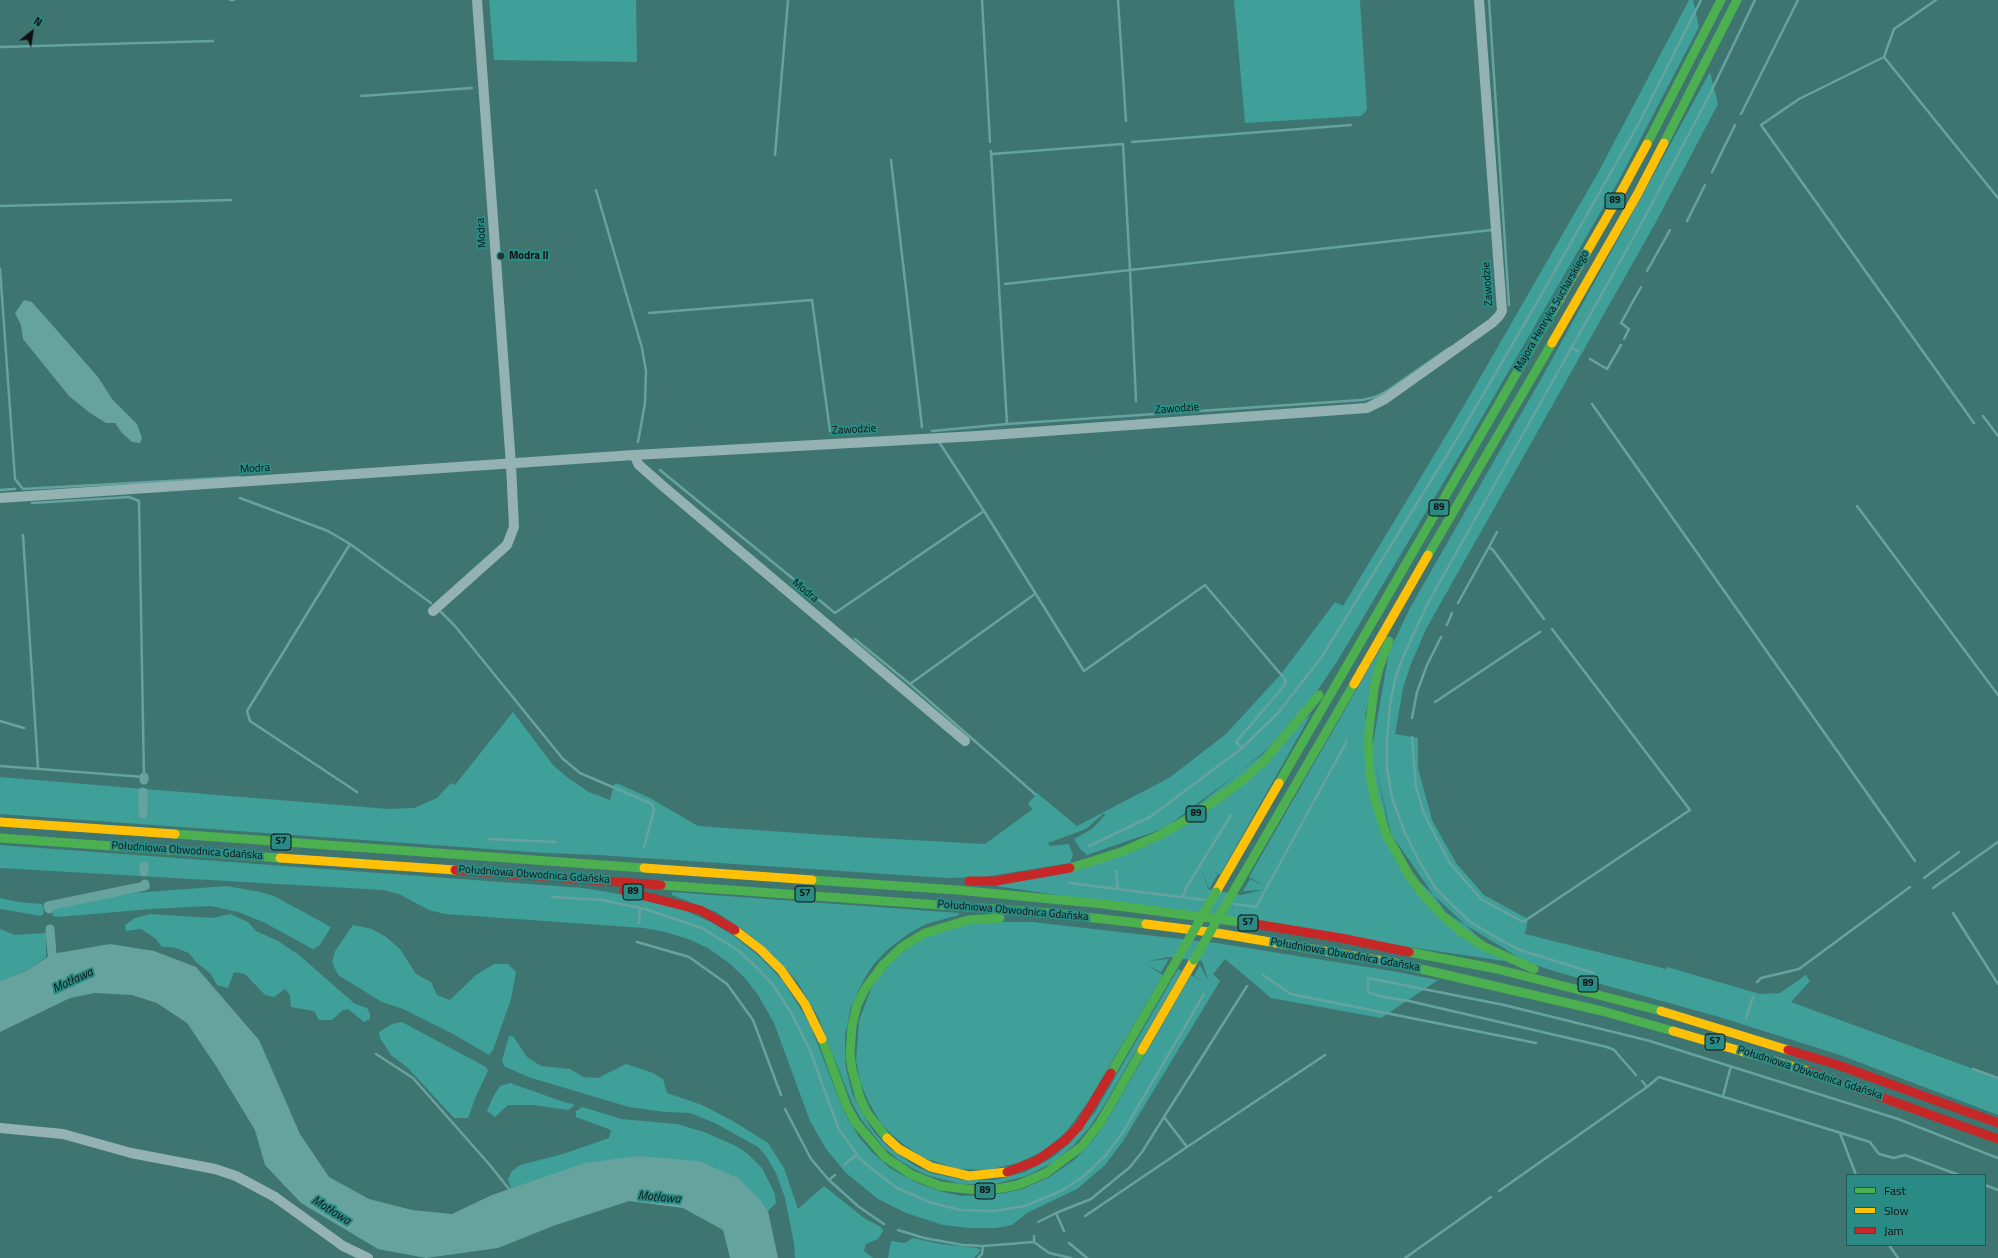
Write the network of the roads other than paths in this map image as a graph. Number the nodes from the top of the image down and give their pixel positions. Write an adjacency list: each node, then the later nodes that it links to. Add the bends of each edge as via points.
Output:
1 (477, 0): 6 (street, Modra)
2 (1479, 0): 5 (street, Zawodzie, via 1502,312 1492,323 1381,402 1367,408 985,435)
3 (1721, 0): 10 (highway, Majora Henryka Sucharskiego / 89, via 1644,150)
4 (1737, 0): 8 (highway, Majora Henryka Sucharskiego / 89, via 1637,195)
5 (634, 455): 6 (street, Zawodzie); 11 (street, Modra, via 639,465 649,474)
6 (511, 465): 7 (street, Modra); 9 (street, Modra, via 514,527 507,545)
7 (0, 498)
8 (1413, 581): 14 (highway, 89, bridge, via 1100,1123 1082,1146 1046,1173 1018,1185 985,1190 940,1186 912,1175 885,1157 856,1123 847,1107 824,1043 805,1004 781,970 747,939 715,918 681,904 631,892 583,885); 17 (highway, 89, via 1379,668 1370,713 1370,775 1382,824 1391,844 1408,875 1422,893 1463,933 1485,947 1530,968 1595,986)
9 (433, 610)
10 (1375, 617): 15 (highway, 89, via 1357,635 1332,677 1309,708 1264,760 1224,795 1162,834 1101,860 1030,877 976,881 902,879); 16 (highway, 89, bridge, via 1079,1126 1049,1153 1009,1172 969,1176 952,1174 915,1159 891,1142 867,1113 860,1098 850,1054 852,1026 857,1005 865,989 892,955 916,938 935,929 968,920)
11 (964, 741)
12 (0, 822): 15 (highway, Południowa Obwodnica Gdańska / S7)
13 (0, 838): 14 (highway, Południowa Obwodnica Gdańska / S7)
14 (558, 877): 16 (highway, Południowa Obwodnica Gdańska / S7)
15 (873, 884): 17 (highway, Południowa Obwodnica Gdańska / S7, via 1103,904 1281,928 1456,960)
16 (1051, 914): 20 (highway, Południowa Obwodnica Gdańska / S7, via 1217,933 1355,955 1536,994 1647,1023 1800,1068)
17 (1617, 999): 18 (highway, Południowa Obwodnica Gdańska / S7, via 1835,1064)
18 (1998, 1123)
19 (0, 1128): 21 (street, via 57,1133 131,1153 215,1169 236,1176 275,1197 344,1246)
20 (1998, 1139)
21 (368, 1258)

